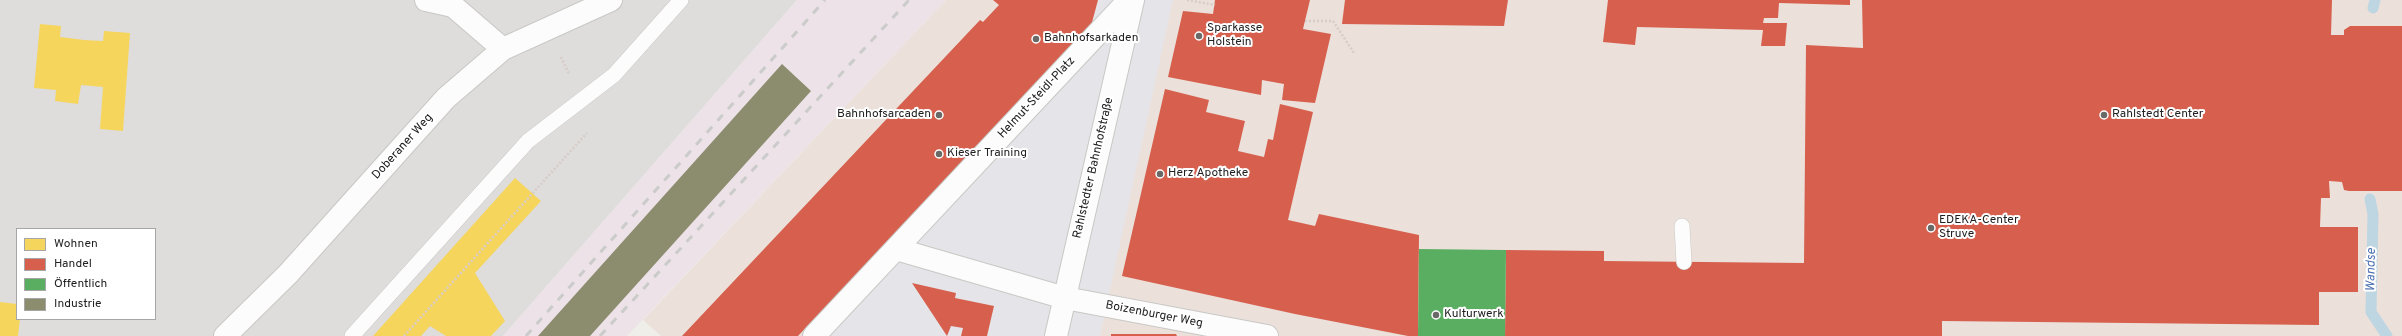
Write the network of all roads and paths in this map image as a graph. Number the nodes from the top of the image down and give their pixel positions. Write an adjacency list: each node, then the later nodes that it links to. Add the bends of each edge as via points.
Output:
1 (436, 0): 9 (street, via 454,6)
2 (611, 0): 9 (street, Doberaner Weg)
3 (681, 0): 19 (lane, via 614,76 528,141)
4 (1129, 0): 15 (street, Helmut-Steidl-Platz)
5 (1132, 0): 17 (street, Rahlstedter Bahnhofstraße)
6 (1187, 0): 7 (path)
7 (1215, 5)
8 (1305, 21): 10 (path, via 1333,21)
9 (503, 49): 18 (street, Doberaner Weg, via 446,98 288,274)
10 (1354, 53)
11 (560, 55): 12 (path)
12 (570, 77)
13 (591, 128): 20 (path)
14 (1682, 226): 16 (lane)
15 (896, 249): 17 (street); 21 (street, Helmut-Steidl-Platz)
16 (1684, 262)
17 (1065, 298): 22 (street, Rahlstedter Bahnhofstraße); 23 (street, Boizenburger Weg)
18 (225, 336)
19 (352, 336)
20 (404, 336)
21 (814, 336)
22 (1056, 336)
23 (1267, 336)

